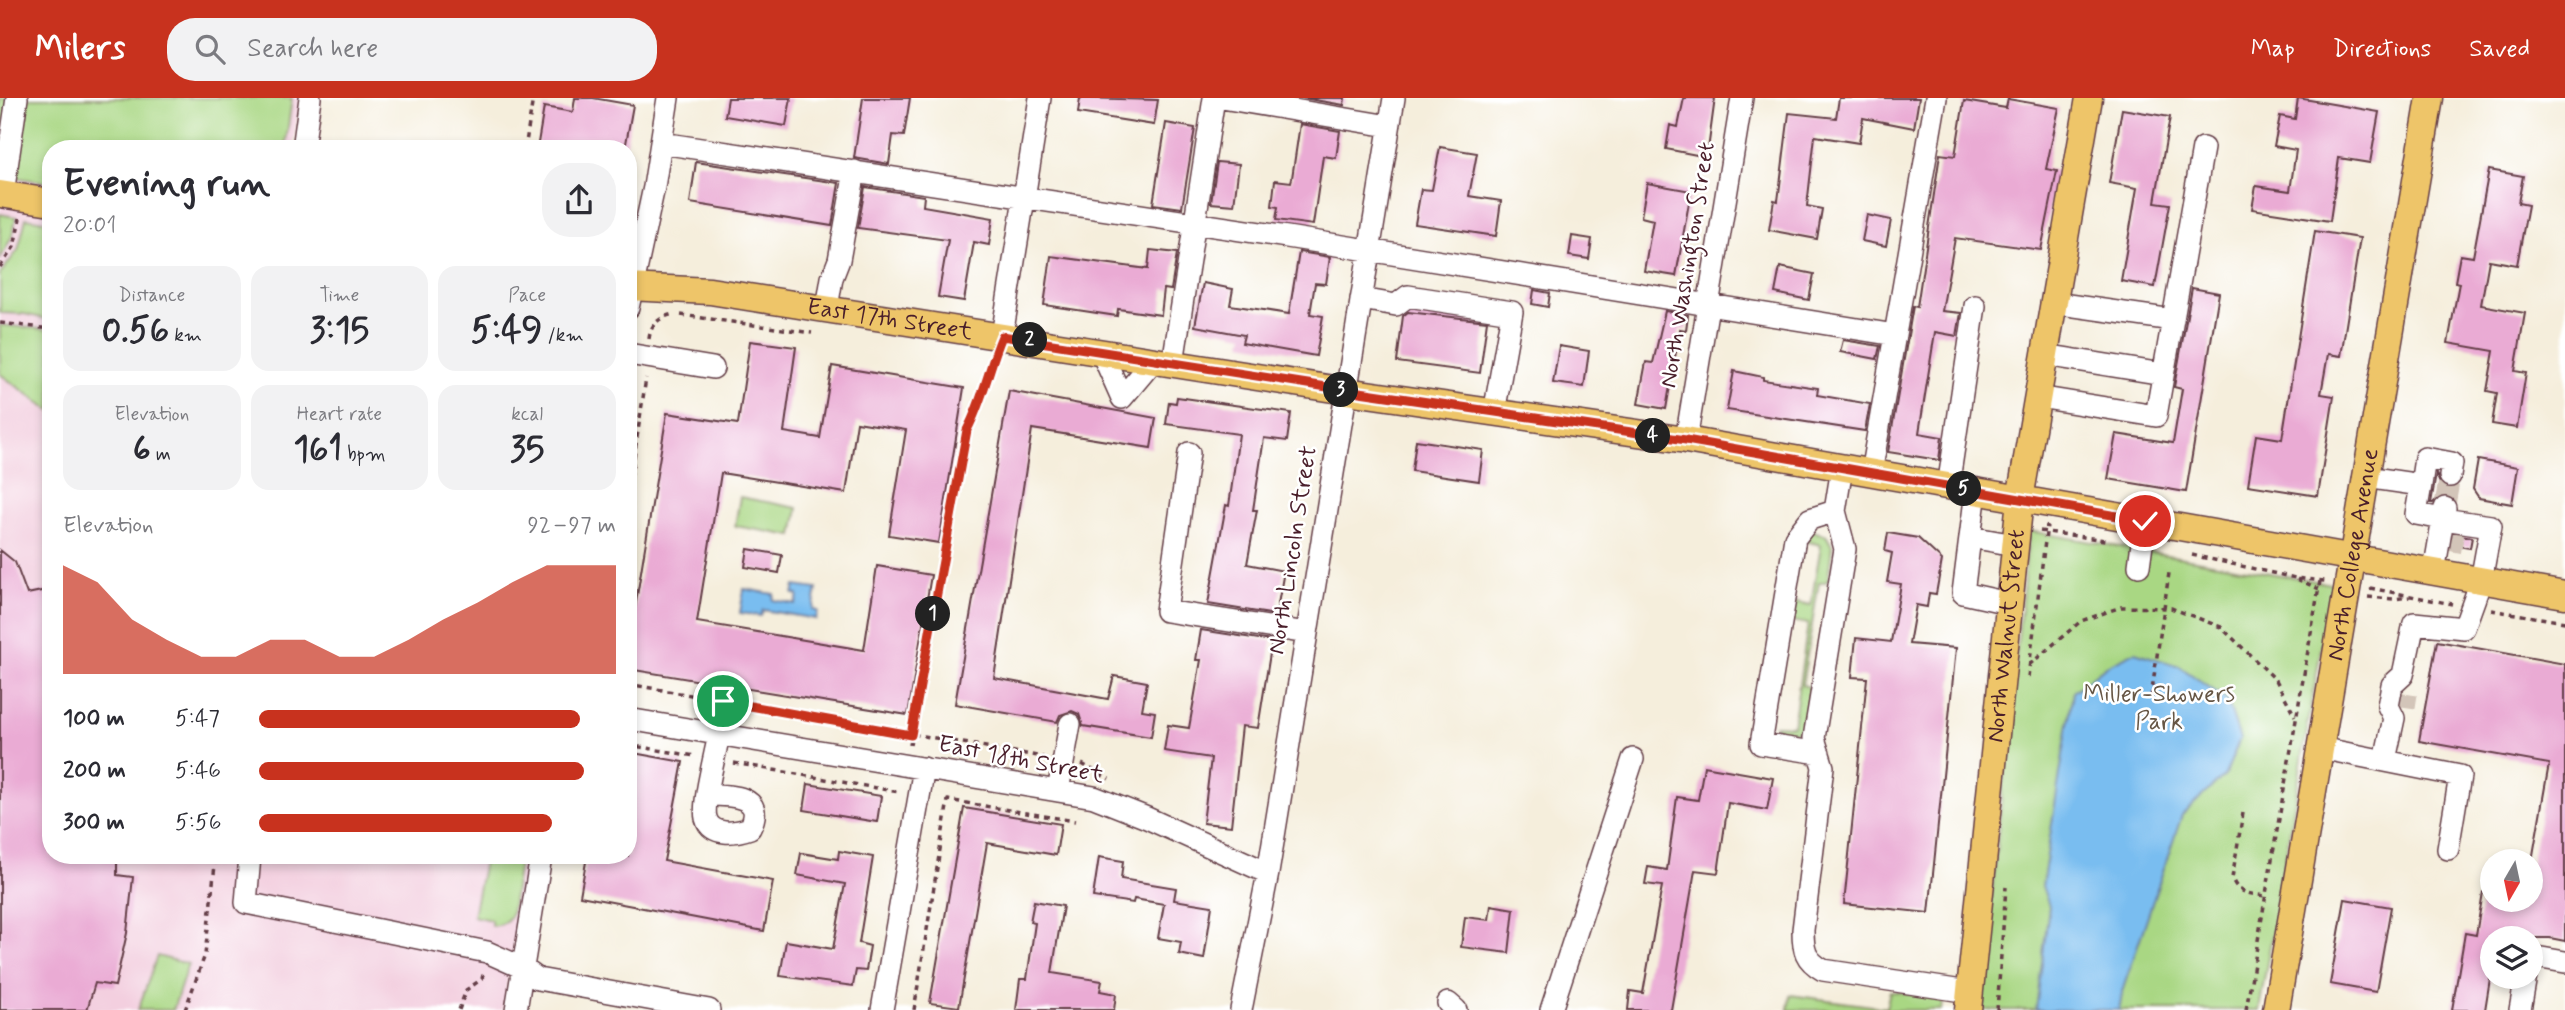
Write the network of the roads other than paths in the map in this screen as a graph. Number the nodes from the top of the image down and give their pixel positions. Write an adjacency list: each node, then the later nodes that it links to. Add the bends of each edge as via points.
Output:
1 (17, 98): 18 (street)
2 (310, 98): 13 (street)
3 (668, 98): 14 (street)
4 (1040, 98): 17 (street)
5 (1214, 98): 20 (street)
6 (1222, 98): 12 (street)
7 (1394, 98): 12 (street, North Lincoln Street)
8 (1742, 98): 26 (street, North Washington Street)
9 (1936, 98): 30 (street)
10 (2089, 98): 25 (main road, North Walnut Street)
11 (2430, 98): 46 (main road, North College Avenue)
12 (1390, 126): 21 (street, North Lincoln Street)
13 (304, 140)
14 (661, 143): 16 (street); 22 (street)
15 (2203, 148): 29 (street)
16 (855, 171): 17 (street); 28 (street)
17 (1025, 198): 20 (street); 31 (street)
18 (8, 200): 19 (main road)
19 (42, 202)
20 (1195, 224): 21 (street); 35 (street)
21 (1369, 251): 24 (street, North Lincoln Street); 26 (street)
22 (637, 260)
23 (637, 294): 28 (main road, East 17th Street, via 710,290)
24 (1361, 299): 38 (street, North Lincoln Street); 40 (street, via 1396,305 1408,296 1512,312)
25 (2054, 303): 29 (street); 33 (main road, North Walnut Street)
26 (1708, 306): 30 (street); 41 (street, North Washington Street)
27 (1975, 306): 48 (street)
28 (827, 308): 31 (main road, East 17th Street)
29 (2173, 320): 37 (street)
30 (1895, 335): 44 (street)
31 (1002, 336): 32 (main road, East 17th Street)
32 (1101, 351): 35 (main road, East 17th Street); 35 (street, via 1121,405)
33 (2045, 355): 37 (street); 39 (main road, North Walnut Street)
34 (638, 356): 36 (street)
35 (1163, 361): 38 (main road, East 17th Street)
36 (713, 368)
37 (2163, 374): 39 (street, via 2156,416)
38 (1346, 390): 40 (main road, East 17th Street); 62 (street, North Lincoln Street)
39 (2038, 397): 50 (main road, North Walnut Street)
40 (1494, 413): 41 (main road, East 17th Street)
41 (1686, 440): 43 (main road, East 17th Street)
42 (1189, 453): 62 (street, via 1166,611)
43 (1842, 468): 44 (main road, East 17th Street); 51 (street)
44 (1871, 473): 48 (main road, East 17th Street)
45 (2450, 476): 47 (street, via 2452,463 2425,458)
46 (2366, 477): 47 (street); 56 (main road, North College Avenue)
47 (2421, 485): 52 (street, via 2416,514)
48 (1948, 486): 49 (main road, East 17th Street)
49 (1976, 491): 50 (main road, East 17th Street); 54 (street)
50 (2020, 499): 53 (main road, East 17th Street); 55 (main road, North Walnut Street)
51 (1835, 511): 67 (street, via 1845,549 1814,738); 67 (street, via 1810,519 1795,538 1762,744)
52 (2442, 526): 58 (street); 59 (street, via 2491,526 2479,545)
53 (2144, 533): 56 (main road, East 17th Street); 57 (street)
54 (1970, 537): 55 (street); 61 (street, via 1963,593)
55 (2015, 545): 61 (main road, North Walnut Street)
56 (2354, 557): 58 (main road, East 17th Street); 66 (main road, North College Avenue)
57 (2139, 566)
58 (2434, 572): 59 (main road, East 17th Street)
59 (2481, 581): 60 (main road, East 17th Street); 69 (street, via 2464,628 2414,623 2403,699)
60 (2565, 595)
61 (2008, 603): 81 (main road, North Walnut Street)
62 (1307, 633): 76 (street, North Lincoln Street)
63 (637, 720): 65 (street, East 18th Street)
64 (1070, 724): 71 (street)
65 (719, 734): 70 (street, East 18th Street); 72 (street)
66 (2320, 748): 69 (street); 87 (main road, North College Avenue)
67 (1818, 753): 81 (street, via 1823,767 1803,950 1811,963 1823,970)
68 (1633, 759): 86 (street)
69 (2385, 760): 73 (street, via 2460,776)
70 (924, 768): 71 (street, East 18th Street); 84 (street)
71 (1058, 791): 76 (street, East 18th Street, via 1094,797)
72 (708, 795)
73 (2448, 849)
74 (249, 864): 79 (street, via 246,903 487,952)
75 (540, 864): 79 (street)
76 (1268, 873): 85 (street, North Lincoln Street)
77 (2543, 958): 78 (street)
78 (2565, 962)
79 (523, 968): 82 (street); 83 (street, via 538,979)
80 (2524, 989): 88 (street)
81 (1968, 1001)
82 (516, 1010)
83 (709, 1010)
84 (881, 1010)
85 (1241, 1010)
86 (1551, 1010)
87 (2276, 1010)
88 (2520, 1010)

